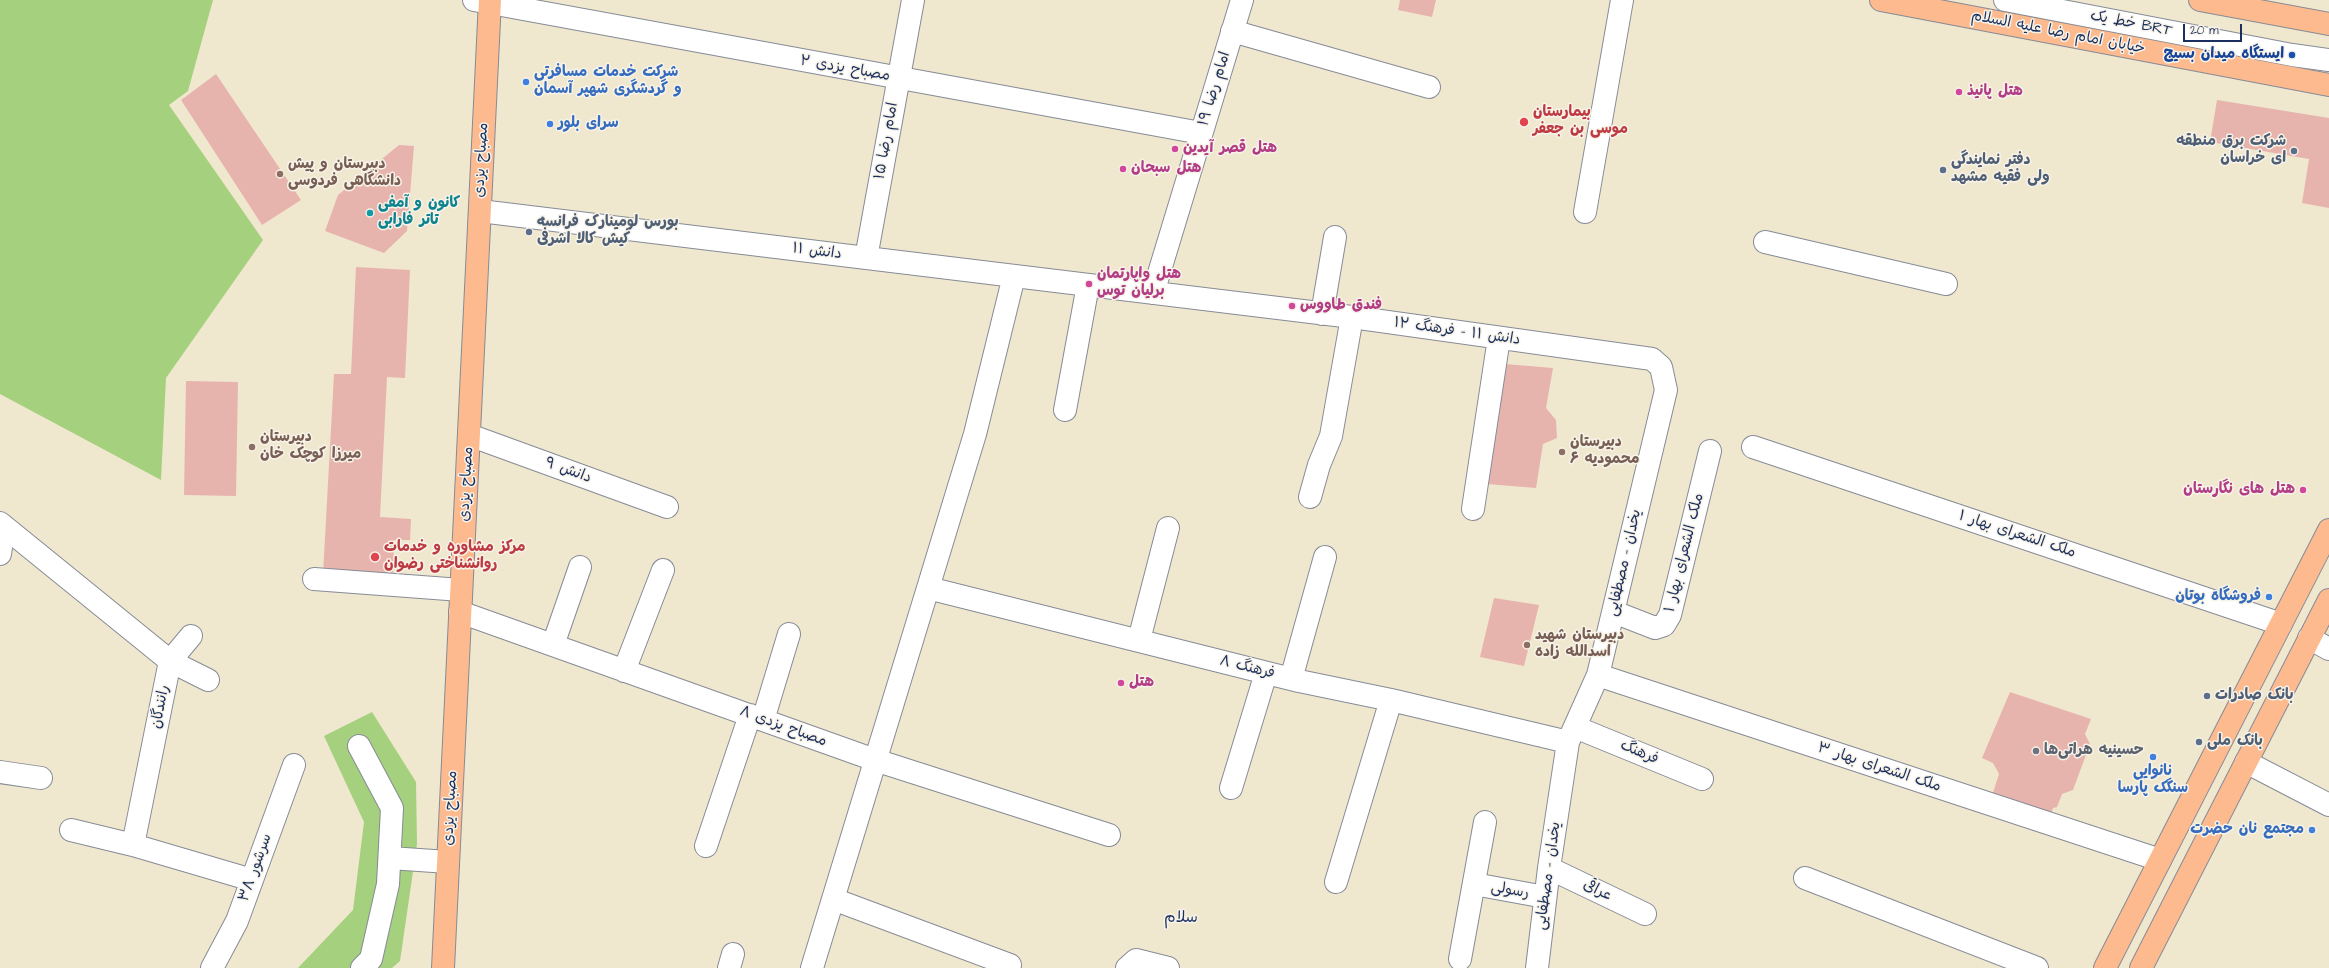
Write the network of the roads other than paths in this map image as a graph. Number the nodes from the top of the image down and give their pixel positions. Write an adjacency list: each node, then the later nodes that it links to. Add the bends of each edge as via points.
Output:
1 (913, 0): 13 (street, امام رضا ۱۵)
2 (1242, 0): 10 (street, امام رضا ۱۹)
3 (1622, 0): 18 (street)
4 (1881, 0): 14 (main road, خیابان امام رضا علیه السلام)
5 (2005, 0): 12 (street, خط یک BRT)
6 (2046, 0): 11 (street, خط یک BRT)
7 (2200, 0): 9 (main road)
8 (485, 1): 13 (street, مصباح یزدی ۲); 17 (main road, مصباح یزدی)
9 (2329, 24)
10 (1232, 31): 15 (street); 16 (street, امام رضا ۱۹)
11 (2329, 51)
12 (2329, 60)
13 (897, 79): 16 (street, مصباح یزدی ۲); 21 (street, امام رضا ۱۵)
14 (2329, 85)
15 (1429, 87)
16 (1201, 133): 25 (street, امام رضا ۱۹)
17 (480, 210): 21 (street, دانش ۱۱); 31 (main road, مصباح یزدی)
18 (1585, 212)
19 (1334, 237): 26 (street)
20 (1766, 242): 23 (street)
21 (866, 258): 22 (street, دانش ۱۱)
22 (1014, 276): 24 (street, دانش ۱۱); 45 (street, via 975,434)
23 (1946, 284)
24 (1088, 285): 25 (street, دانش ۱۱); 30 (street)
25 (1153, 293): 26 (street, دانش ۱۱ - فرهنگ ۱۲)
26 (1322, 314): 27 (street, دانش ۱۱ - فرهنگ ۱۲)
27 (1352, 317): 28 (street, دانش ۱۱ - فرهنگ ۱۲); 34 (street, via 1331,436)
28 (1499, 338): 29 (street, دانش ۱۱ - فرهنگ ۱۲, via 1652,359); 36 (street)
29 (1661, 367): 49 (street, یخدان - مصطفایی, via 1666,390)
30 (1065, 410)
31 (469, 435): 35 (street, دانش ۹); 46 (main road, مصباح یزدی)
32 (1753, 447): 50 (street, ملک الشعرای بهار ۱)
33 (1710, 451): 49 (street, ملک الشعرای بهار ۱, via 1670,615 1664,625 1655,628)
34 (1310, 497)
35 (667, 507)
36 (1473, 508)
37 (2, 525): 40 (street); 57 (street)
38 (1168, 528): 54 (street)
39 (2329, 530): 50 (main road)
40 (0, 554)
41 (1325, 557): 61 (street)
42 (580, 567): 55 (street)
43 (663, 570): 58 (street)
44 (314, 579): 46 (street)
45 (928, 588): 54 (street, فرهنگ ۸); 67 (street)
46 (461, 590): 48 (main road, مصباح یزدی)
47 (2329, 600): 53 (main road)
48 (460, 612): 55 (street, مصباح یزدی ۸); 82 (main road, مصباح یزدی)
49 (1614, 612): 60 (street, یخدان - مصطفایی)
50 (2281, 624): 81 (main road)
51 (789, 634): 64 (street)
52 (191, 636): 57 (street)
53 (2310, 638): 56 (street); 68 (main road)
54 (1139, 640): 59 (street, فرهنگ ۸)
55 (553, 646): 58 (street, مصباح یزدی ۸)
56 (2329, 649)
57 (170, 661): 62 (street); 78 (street, رانندگان)
58 (624, 671): 64 (street, مصباح یزدی ۸)
59 (1266, 673): 61 (street, فرهنگ ۸); 73 (street)
60 (1598, 676): 65 (street, یخدان - مصطفایی); 81 (street, ملک الشعرای بهار ۳)
61 (1291, 679): 63 (street, فرهنگ ۸)
62 (208, 680)
63 (1390, 700): 65 (street, فرهنگ ۸); 86 (street)
64 (757, 718): 67 (street, مصباح یزدی ۸); 79 (street)
65 (1572, 734): 72 (street, فرهنگ); 83 (street, یخدان - مصطفایی)
66 (359, 746): 80 (street, via 392,808)
67 (875, 760): 77 (street, مصباح یزدی ۸); 89 (street)
68 (2246, 762): 74 (street); 102 (main road)
69 (294, 765): 85 (street, سرشور ۳۸)
70 (0, 772): 71 (street)
71 (41, 778)
72 (1702, 779)
73 (1231, 788)
74 (2329, 805)
75 (1485, 822): 87 (street)
76 (71, 830): 78 (street)
77 (1109, 835)
78 (133, 845): 85 (street)
79 (706, 846)
80 (390, 858): 82 (street); 95 (street, via 388,884 371,959)
81 (2160, 860): 101 (main road)
82 (448, 862): 96 (main road, مصباح یزدی)
83 (1549, 868): 88 (street, یخدان - مصطفایی); 90 (street, عراقی)
84 (1805, 878): 100 (street)
85 (252, 880): 94 (street, سرشور ۳۸, via 237,921)
86 (1336, 882)
87 (1474, 884): 88 (street, رسولی); 91 (street)
88 (1545, 897): 99 (street, یخدان - مصطفایی)
89 (833, 899): 93 (street); 97 (street)
90 (1645, 914)
91 (1460, 959)
92 (1132, 964): 98 (street)
93 (1010, 965)
94 (212, 968)
95 (362, 968)
96 (443, 968)
97 (812, 968)
98 (1168, 968)
99 (1537, 968)
100 (2038, 968)
101 (2105, 968)
102 (2141, 968)

